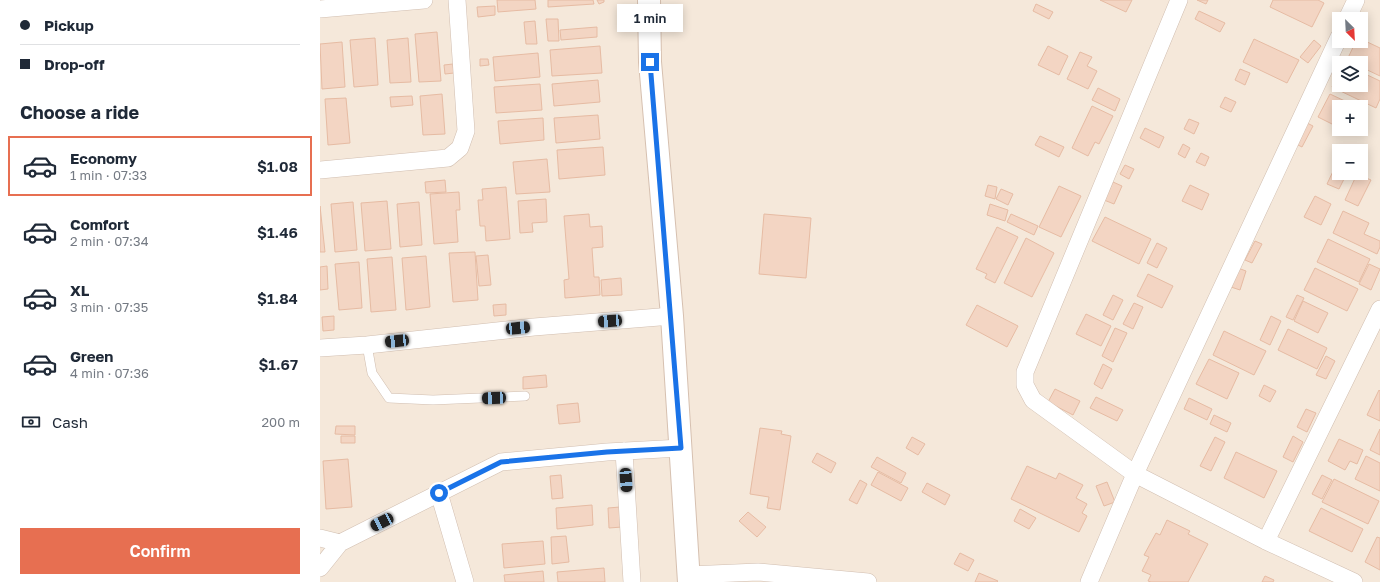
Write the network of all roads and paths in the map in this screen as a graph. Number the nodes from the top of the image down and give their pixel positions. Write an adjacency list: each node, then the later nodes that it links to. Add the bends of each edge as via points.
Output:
1 (424, 0): 6 (street)
2 (456, 0): 9 (street, via 466,131 460,148 448,158)
3 (649, 0): 11 (street, via 650,62)
4 (1179, 0): 17 (street, via 1025,372 1025,385 1033,400)
5 (1356, 0): 7 (street)
6 (320, 9)
7 (1350, 12)
8 (1334, 48): 17 (street)
9 (320, 170)
10 (1380, 309): 20 (street)
11 (672, 316): 12 (street, via 534,327); 15 (street)
12 (366, 345): 13 (street); 14 (lane, via 372,373 389,398 433,400)
13 (320, 348)
14 (525, 396)
15 (681, 448): 16 (street); 23 (street)
16 (624, 451): 18 (street, via 501,462); 25 (street)
17 (1135, 474): 20 (street); 27 (street)
18 (439, 493): 21 (street); 24 (street)
19 (320, 538): 21 (street)
20 (1266, 540): 28 (street)
21 (340, 543): 22 (street)
22 (320, 568)
23 (688, 578): 26 (street, via 758,572)
24 (465, 582)
25 (632, 582)
26 (868, 582)
27 (1089, 582)
28 (1354, 582)

